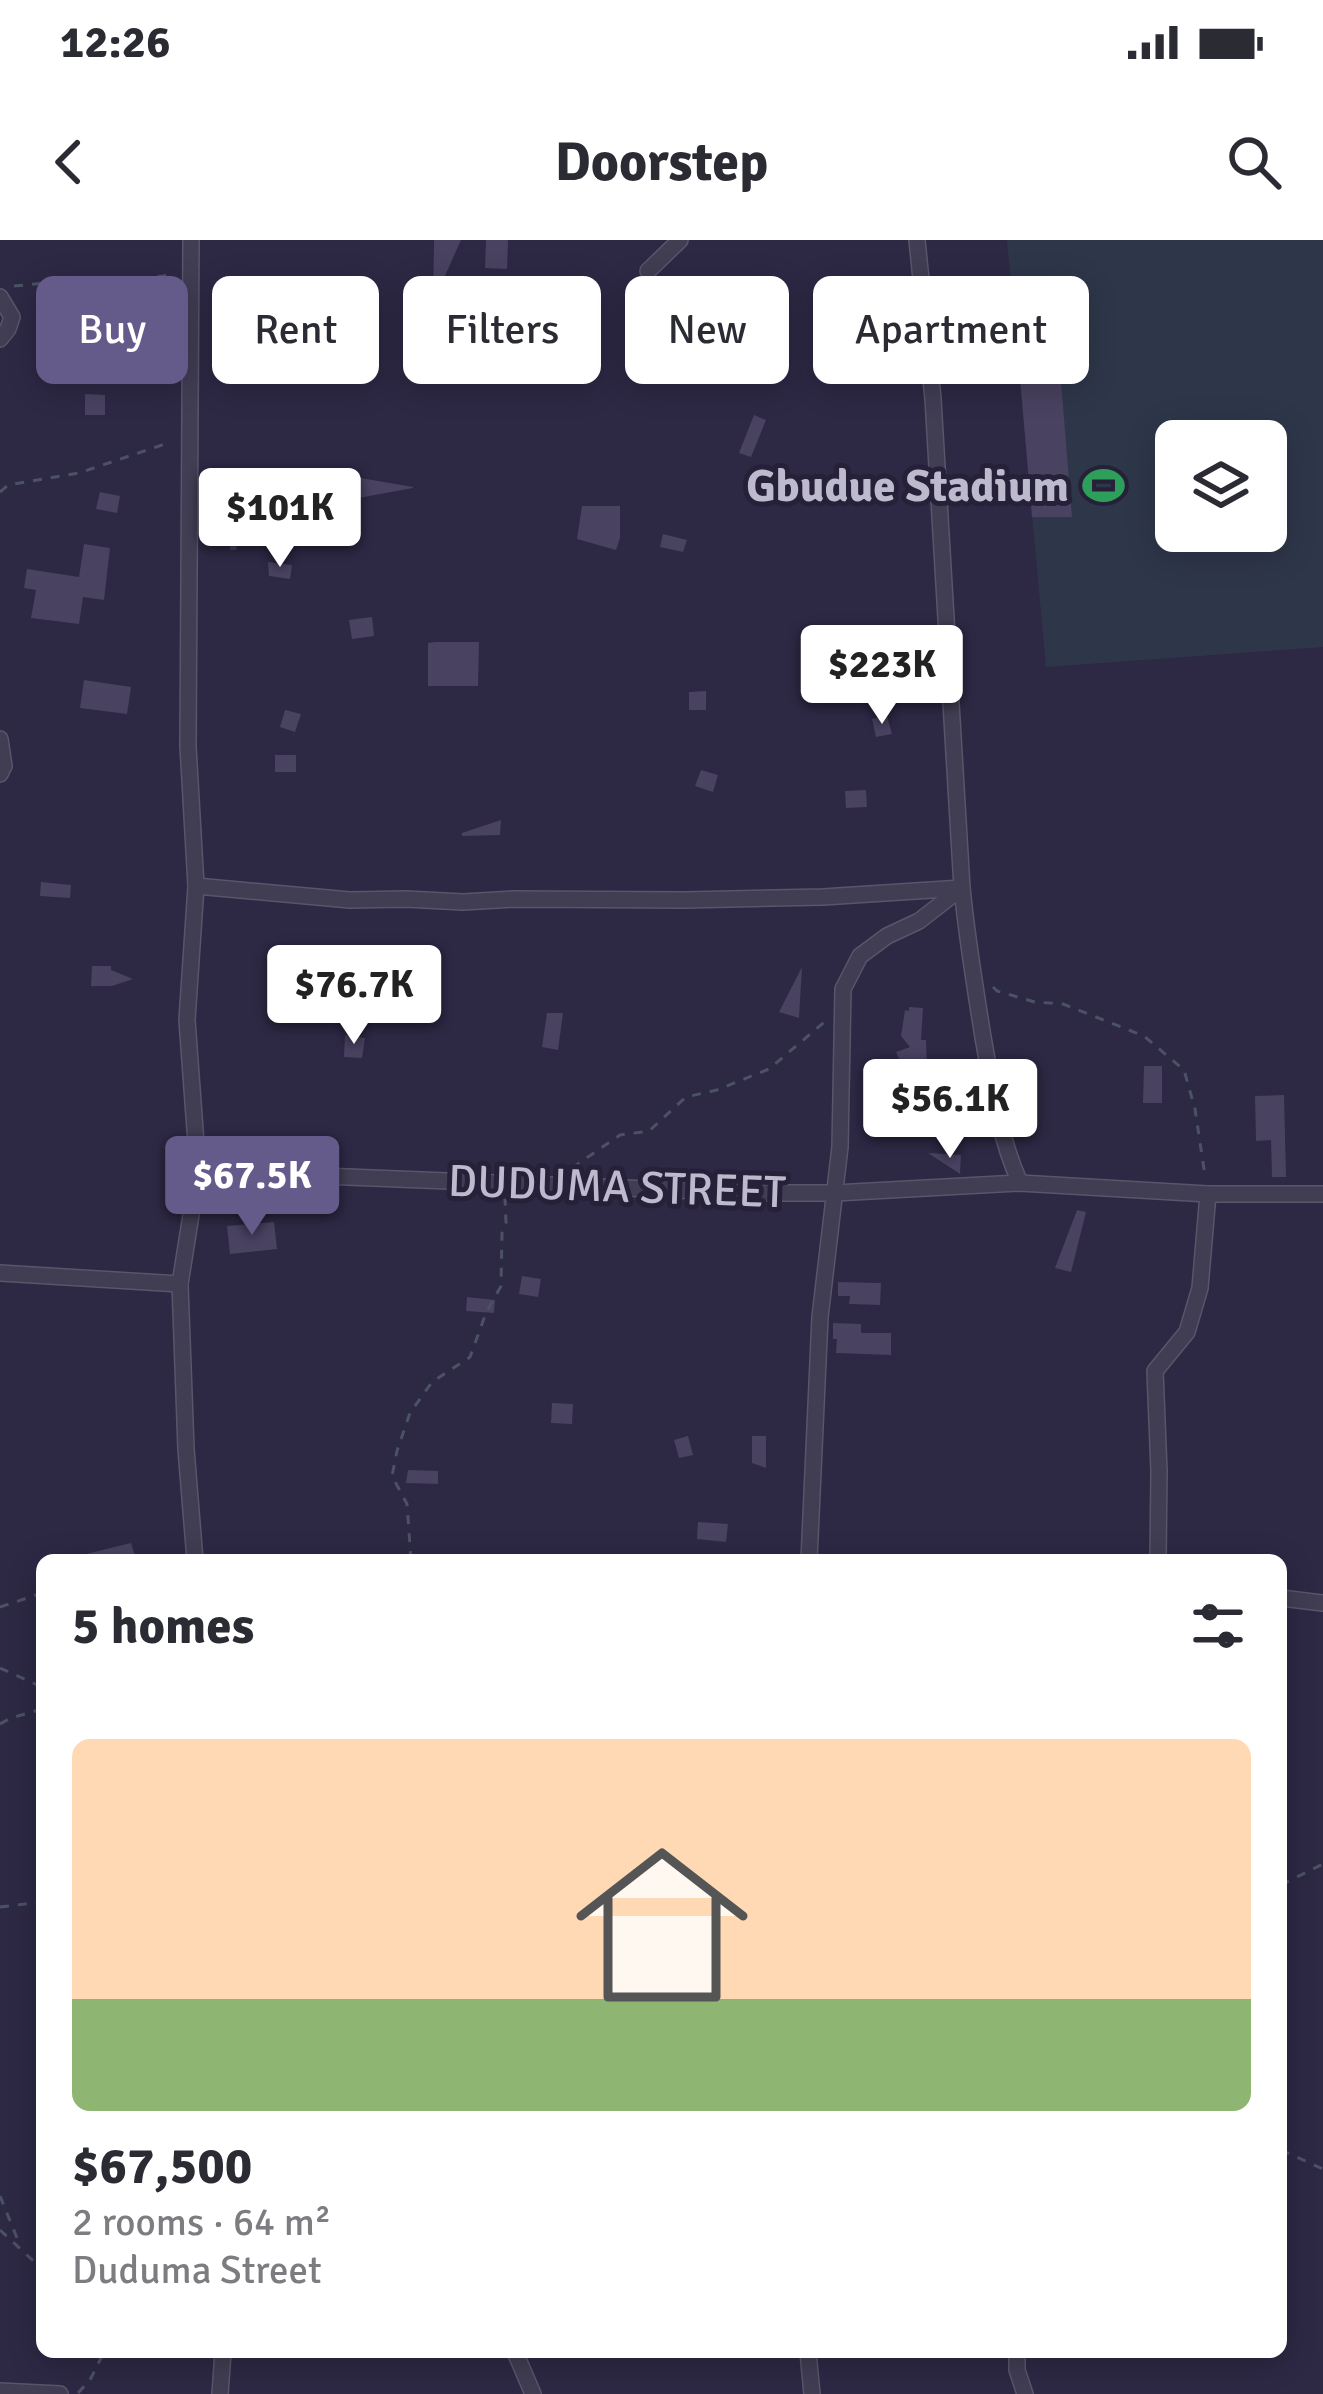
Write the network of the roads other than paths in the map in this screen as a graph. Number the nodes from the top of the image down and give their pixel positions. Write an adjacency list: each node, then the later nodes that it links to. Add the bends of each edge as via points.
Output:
1 (191, 240): 9 (street, via 188,746)
2 (680, 240): 4 (street)
3 (916, 240): 10 (street)
4 (648, 271)
5 (3, 292): 6 (street, via 12,317)
6 (0, 339)
7 (0, 739): 8 (street)
8 (0, 774)
9 (196, 886): 10 (street, via 463,902); 11 (street, via 188,1020)
10 (962, 888): 12 (street, via 995,1108); 13 (street, via 860,956 843,989)
11 (198, 1171): 13 (street, DUDUMA STREET); 17 (street)
12 (1019, 1183): 13 (street, DUDUMA STREET); 14 (street, DUDUMA STREET)
13 (835, 1193): 19 (street, via 820,1317)
14 (1208, 1194): 15 (street, DUDUMA STREET); 20 (street, via 1200,1288 1186,1332 1155,1372)
15 (1323, 1194)
16 (0, 1273): 17 (street)
17 (179, 1284): 18 (street)
18 (195, 1554)
19 (809, 1554)
20 (1158, 1554)
21 (1287, 1599): 22 (street)
22 (1323, 1603)
23 (223, 2358): 29 (street)
24 (517, 2358): 30 (street)
25 (809, 2358): 31 (street)
26 (1016, 2358): 32 (street)
27 (0, 2391): 28 (street)
28 (60, 2394)
29 (220, 2394)
30 (533, 2394)
31 (812, 2394)
32 (1025, 2394)

